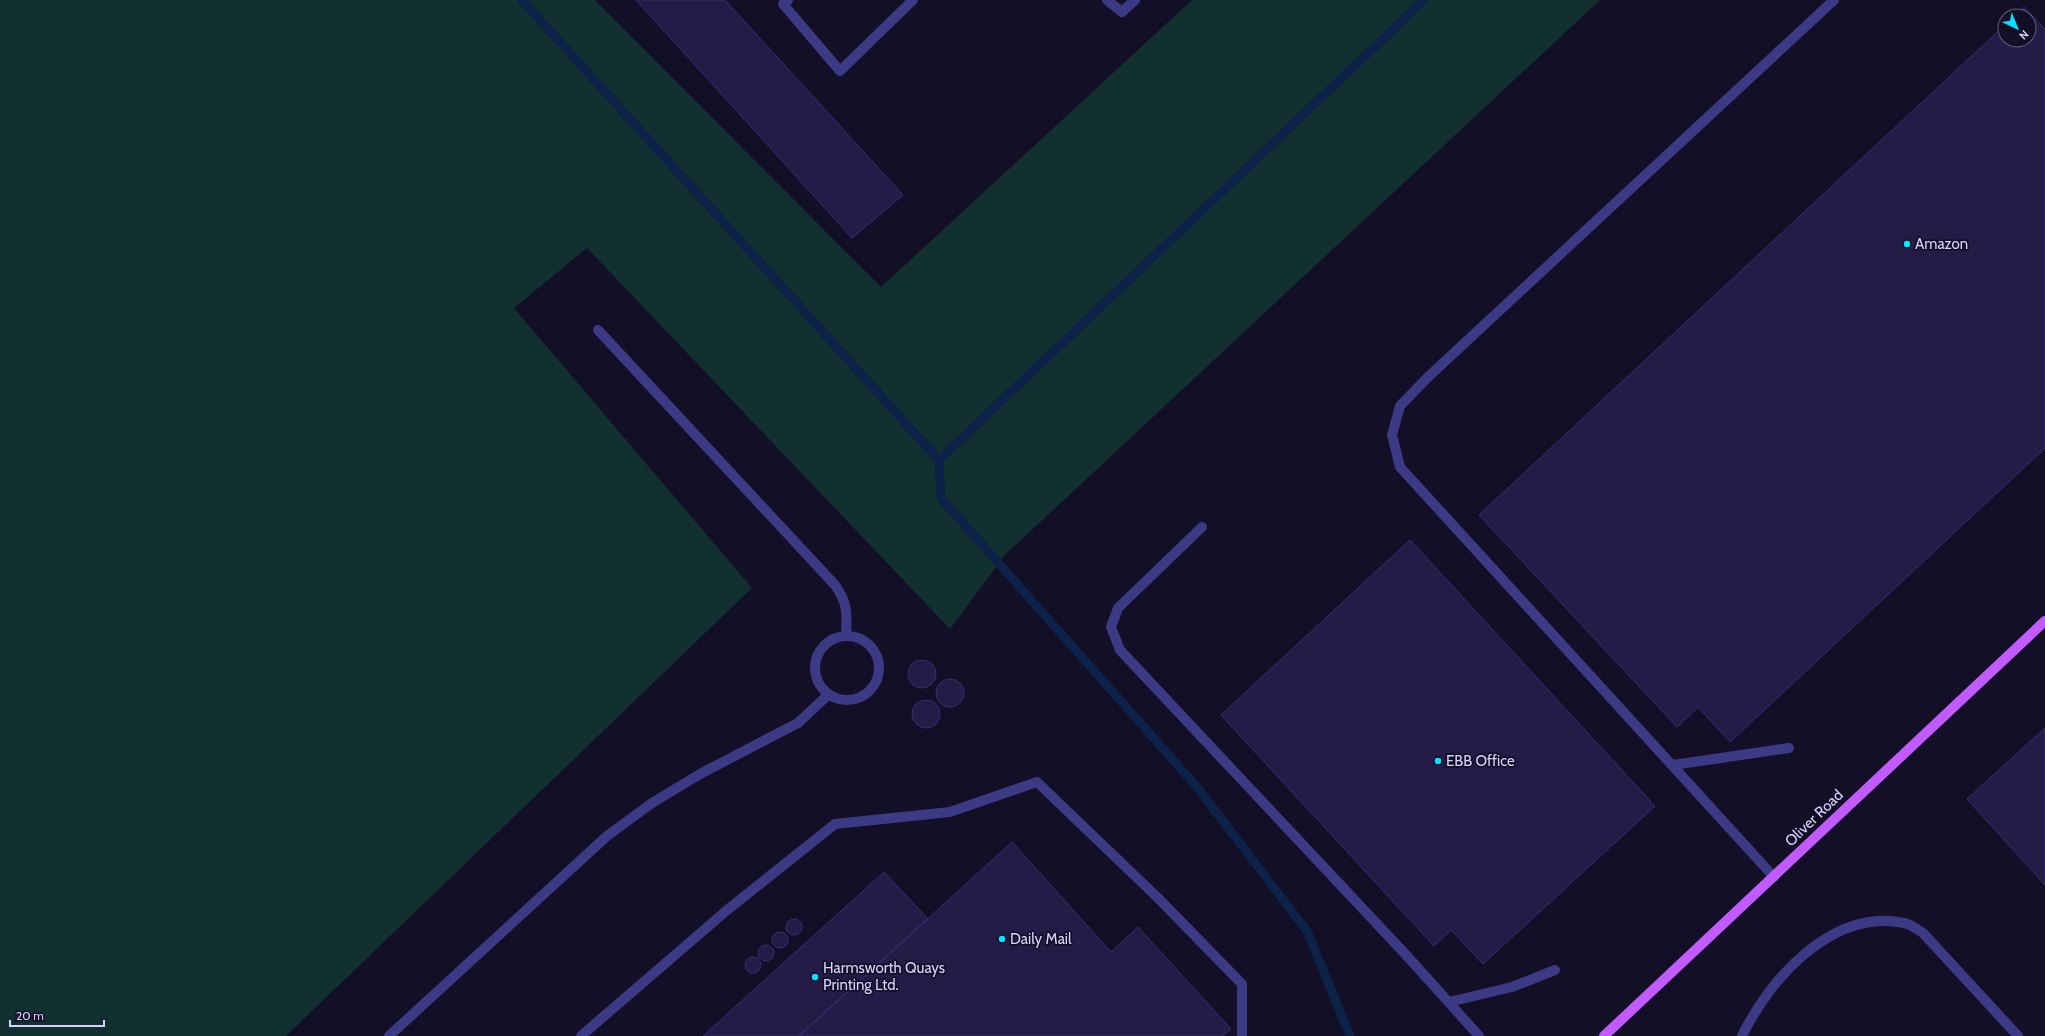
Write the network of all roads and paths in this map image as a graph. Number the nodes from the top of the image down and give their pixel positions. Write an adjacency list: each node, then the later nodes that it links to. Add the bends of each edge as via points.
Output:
1 (788, 0): 2 (lane, via 783,4 840,71)
2 (913, 0)
3 (1107, 0): 4 (lane, via 1122,12)
4 (1135, 0)
5 (1834, 0): 12 (lane, via 1428,377 1400,406 1392,435 1400,467)
6 (598, 330): 9 (lane, via 835,585 846,604)
7 (1202, 527): 15 (lane, via 1118,608 1111,627 1120,650)
8 (2045, 621): 13 (main road, Oliver Road)
9 (846, 636): 10 (lane, via 831,640 817,656 816,677); 10 (lane, via 862,639 871,645 879,664 879,674 875,684 859,698 843,699)
10 (829, 694): 16 (lane, via 798,723 700,774 652,803 607,836)
11 (1789, 748): 12 (lane)
12 (1673, 765): 13 (lane)
13 (1774, 877): 20 (main road, Oliver Road)
14 (1555, 970): 15 (lane, via 1512,987)
15 (1449, 1002): 19 (lane)
16 (389, 1036)
17 (581, 1036): 18 (lane, via 726,911 835,824 950,812 1037,782 1158,898 1242,984)
18 (1242, 1036)
19 (1479, 1036)
20 (1604, 1036)
21 (1742, 1036): 22 (lane, via 1753,1014 1792,964 1830,935 1862,923 1881,920 1906,923 1923,933)
22 (2018, 1036)

